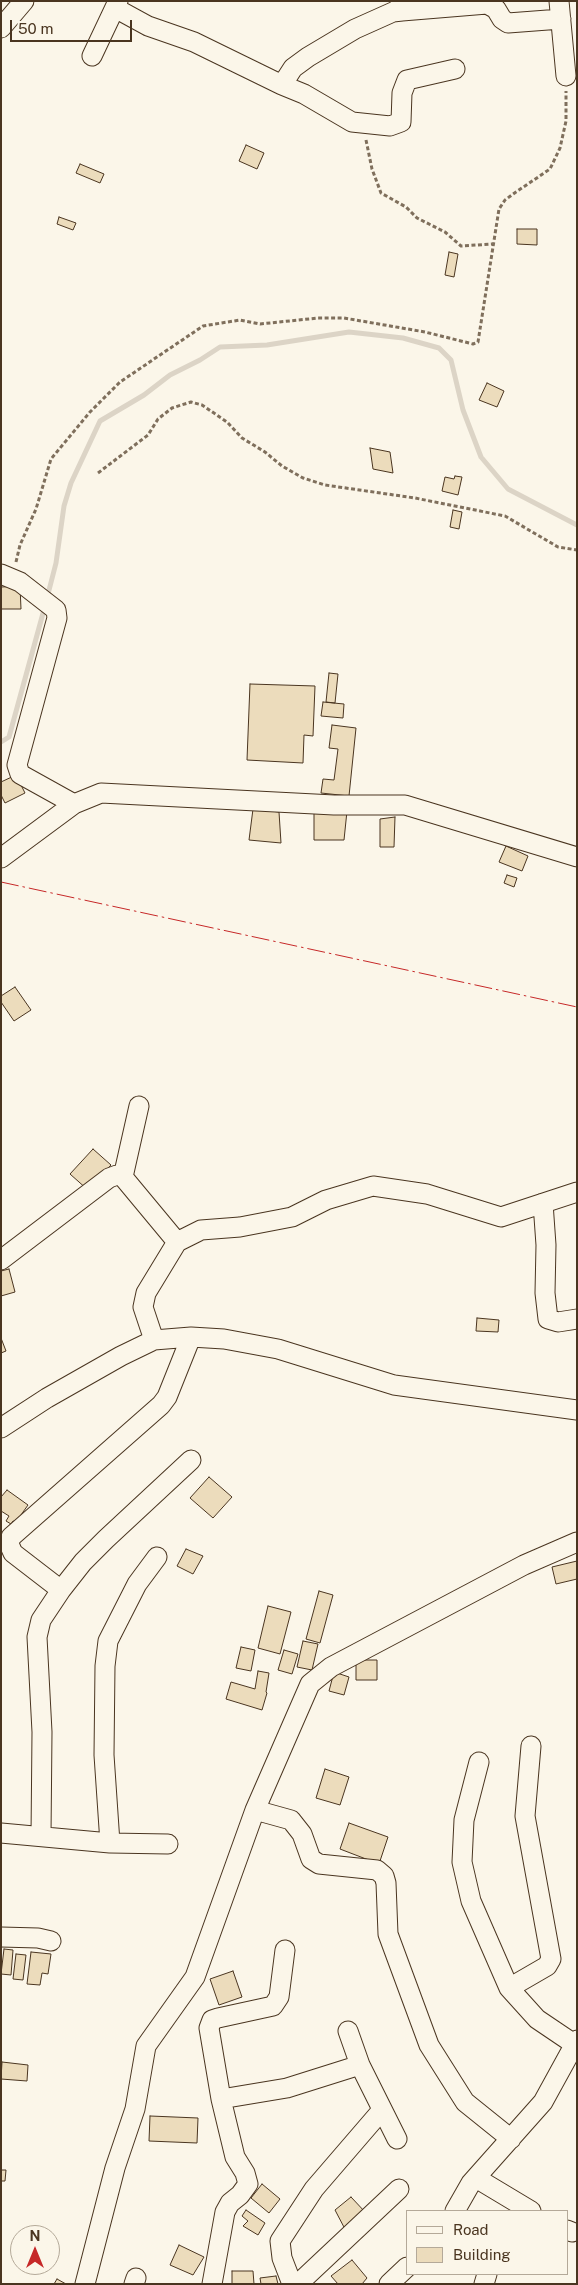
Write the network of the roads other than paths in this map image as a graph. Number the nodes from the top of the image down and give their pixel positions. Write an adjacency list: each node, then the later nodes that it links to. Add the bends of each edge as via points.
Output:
1 (24, 1): 5 (street)
2 (117, 4): 6 (street); 9 (street, via 148,26 194,42)
3 (401, 6): 4 (street, via 487,4 496,8 508,24); 9 (street, via 308,57 293,68)
4 (560, 10): 8 (street)
5 (1, 28)
6 (92, 56)
7 (455, 68): 9 (street, via 407,80 402,93 401,122 390,126 352,122)
8 (566, 76)
9 (282, 85)
10 (11, 578): 11 (street, via 56,610 57,618 17,765 20,774)
11 (74, 804): 12 (street, via 101,794 334,805 405,805); 13 (street)
12 (577, 857)
13 (1, 858)
14 (139, 1106): 15 (street)
15 (123, 1177): 18 (street); 19 (street, via 109,1178)
16 (577, 1192): 17 (street)
17 (543, 1203): 18 (street, via 501,1217 427,1194 373,1186 326,1200 292,1217 240,1227 201,1230); 20 (street, via 548,1319 558,1322)
18 (177, 1242): 22 (street, via 146,1293 143,1307)
19 (1, 1260)
20 (577, 1319)
21 (191, 1337): 22 (street); 23 (street, via 224,1339 278,1349 394,1385); 28 (street, via 167,1398 161,1405 11,1537 9,1544 13,1554)
22 (154, 1340): 24 (street, via 47,1398)
23 (577, 1410)
24 (1, 1428)
25 (191, 1460): 28 (street, via 100,1545)
26 (577, 1542): 31 (street, via 524,1565 331,1667 310,1684)
27 (157, 1557): 34 (street, via 137,1584 108,1641 104,1754)
28 (61, 1590): 33 (street, via 41,1620 37,1637 42,1732)
29 (531, 1746): 39 (street, via 525,1816 552,1959 547,1966)
30 (479, 1762): 39 (street, via 464,1820 462,1862 471,1901)
31 (255, 1810): 46 (street, via 291,1820 302,1834 311,1859 319,1864 377,1870 384,1876 388,1934 429,2045 465,2102); 52 (street, via 195,1977 146,2046 135,2109 115,2168)
32 (1, 1833): 33 (street)
33 (41, 1836): 34 (street)
34 (110, 1843): 35 (street)
35 (168, 1844)
36 (1, 1937): 37 (street)
37 (51, 1941)
38 (285, 1950): 43 (street, via 279,1997 273,2006 212,2020 209,2028)
39 (509, 1988): 41 (street, via 537,2019)
40 (348, 2031): 42 (street)
41 (575, 2042): 46 (street, via 543,2102)
42 (360, 2065): 43 (street, via 287,2088); 44 (street)
43 (221, 2099): 53 (street, via 235,2157 248,2184 225,2212)
44 (382, 2110): 45 (street); 54 (street, via 314,2189 280,2241 282,2258)
45 (397, 2139)
46 (511, 2139): 47 (street)
47 (476, 2178): 49 (street); 50 (street)
48 (399, 2189): 55 (street)
49 (456, 2210)
50 (529, 2210)
51 (406, 2268): 56 (street)
52 (85, 2284)
53 (212, 2284)
54 (292, 2284)
55 (298, 2284)
56 (390, 2284)

